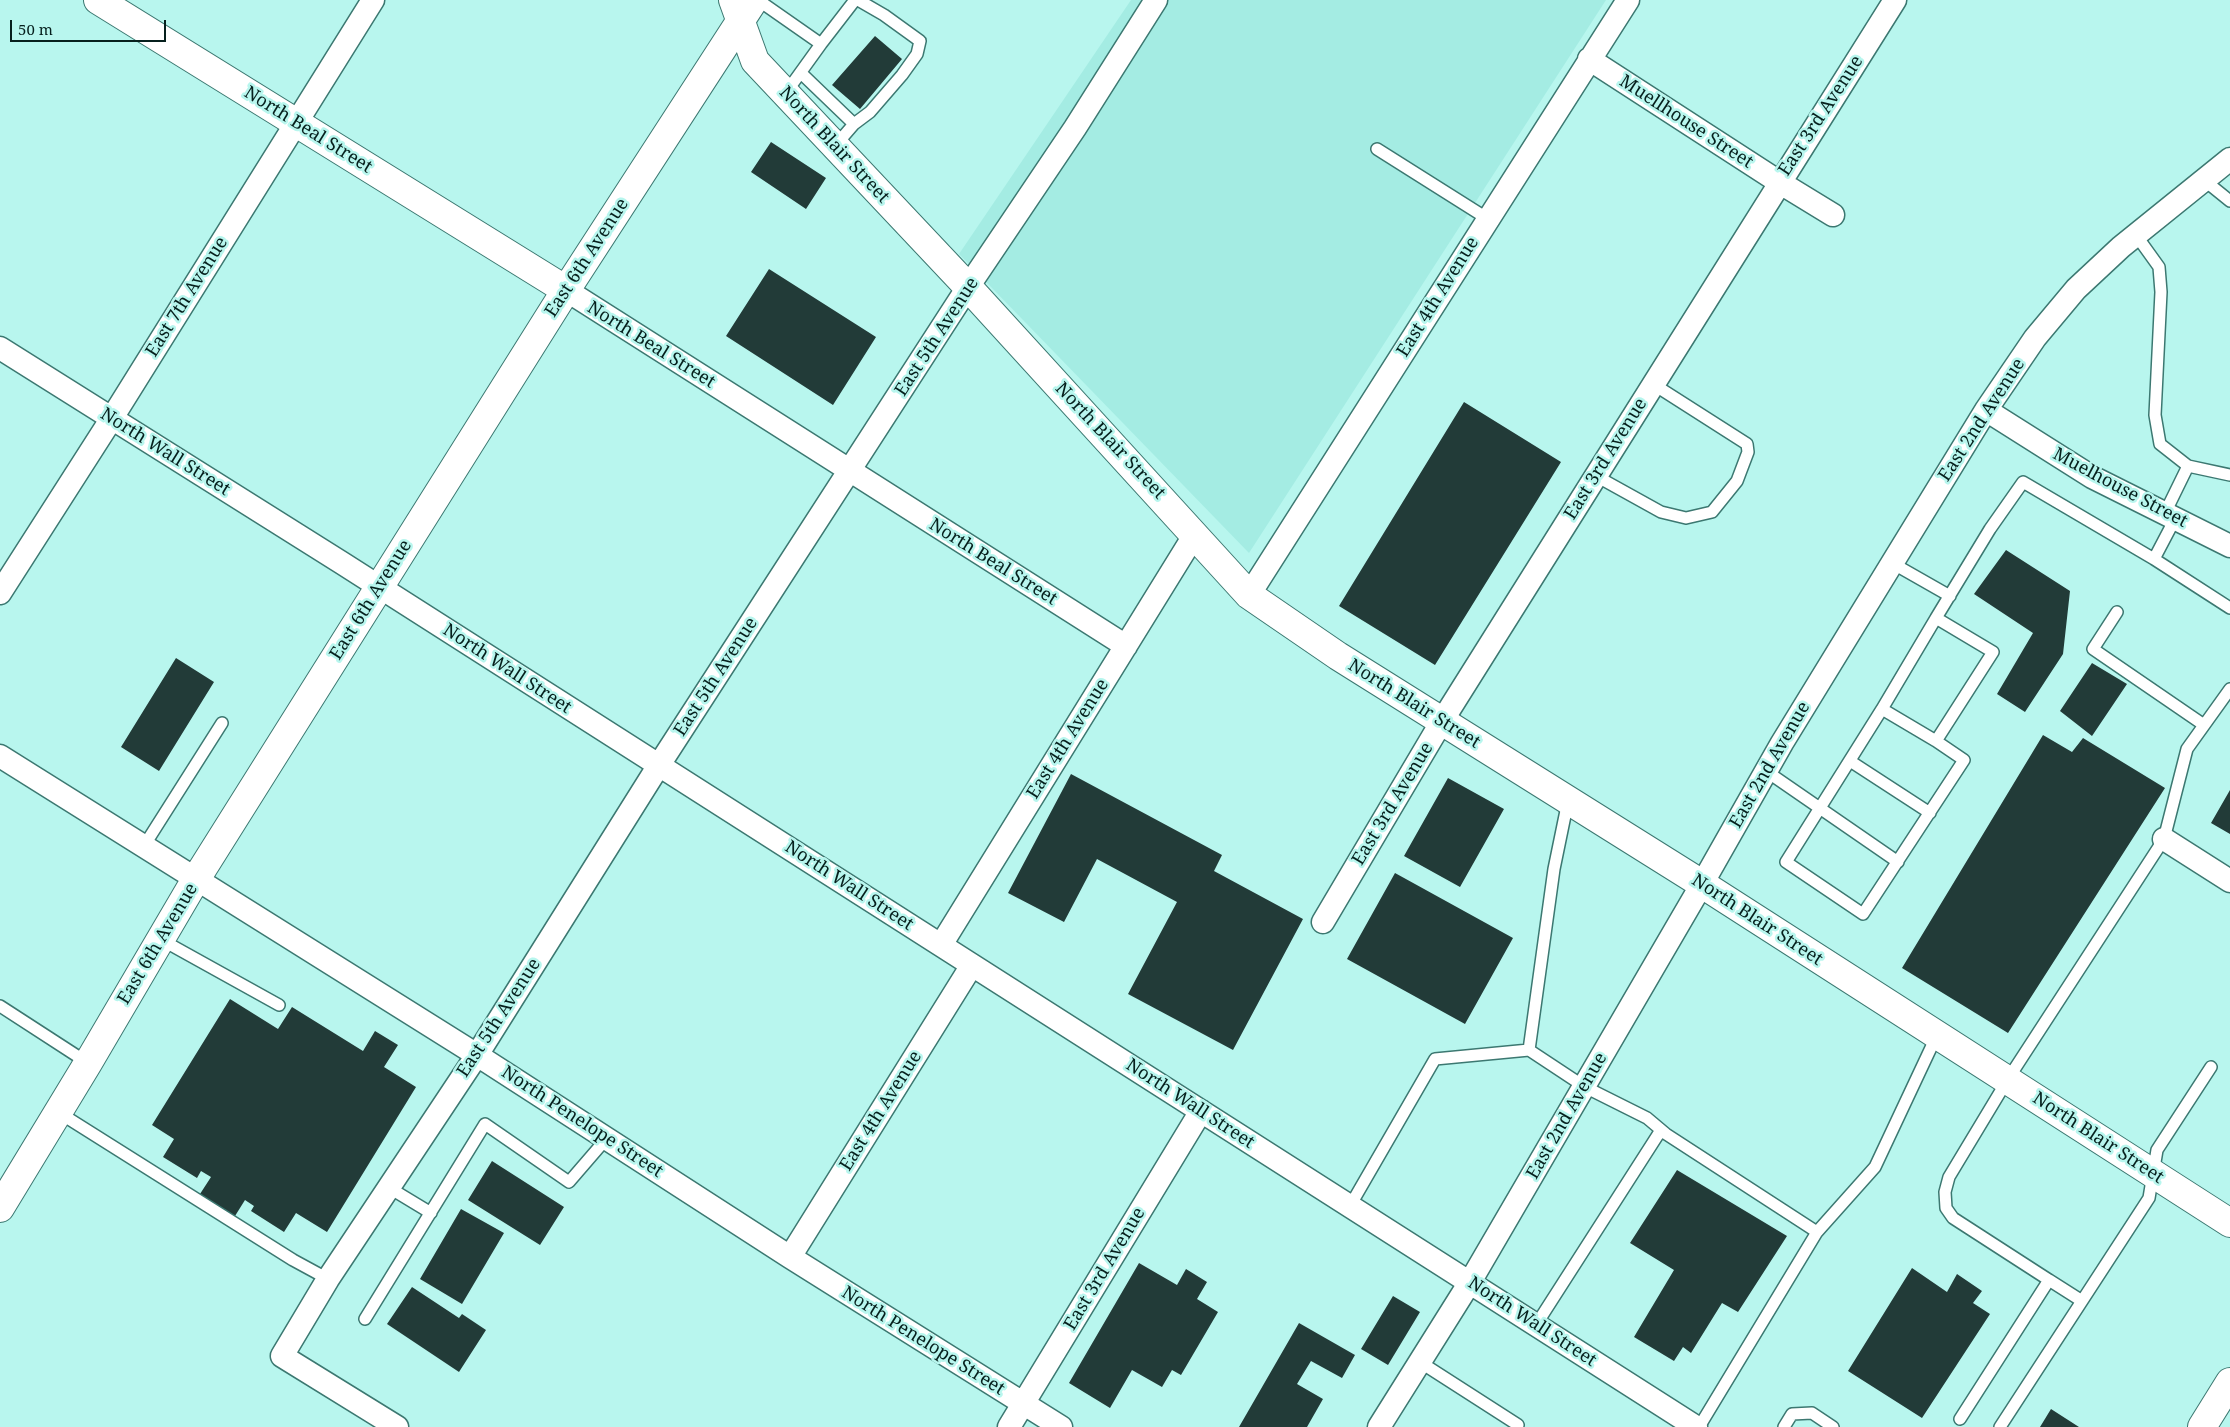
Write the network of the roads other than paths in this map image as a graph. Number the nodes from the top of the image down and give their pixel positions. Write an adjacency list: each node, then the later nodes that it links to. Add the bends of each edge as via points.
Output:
1 (98, 0): 11 (street, North Beal Street)
2 (373, 0): 11 (street, East 7th Avenue)
3 (857, 0): 8 (lane); 12 (lane, via 920,41 917,54 870,112)
4 (1156, 0): 22 (street, East 5th Avenue)
5 (1628, 0): 9 (street, East 4th Avenue)
6 (1895, 0): 17 (street, East 3rd Avenue)
7 (746, 6): 8 (lane); 10 (street, North Blair Street, via 755,61); 23 (street, East 6th Avenue)
8 (821, 44): 10 (lane)
9 (1589, 59): 17 (street, Muellhouse Street); 20 (street, East 4th Avenue)
10 (793, 83): 12 (lane); 13 (street, North Blair Street)
11 (295, 122): 23 (street, North Beal Street); 27 (street, East 7th Avenue)
12 (854, 124): 13 (lane)
13 (835, 146): 22 (street, North Blair Street)
14 (1377, 149): 20 (lane)
15 (2230, 159): 16 (street, East 2nd Avenue)
16 (2204, 180): 18 (lane); 21 (street, East 2nd Avenue)
17 (1779, 182): 19 (street, Muellhouse Street); 25 (street, East 3rd Avenue)
18 (2230, 201)
19 (1834, 215)
20 (1488, 219): 39 (street, East 4th Avenue)
21 (2136, 235): 26 (street, East 2nd Avenue, via 2076,289 2035,338); 28 (lane, via 2159,267 2161,292 2155,415 2160,444)
22 (968, 287): 29 (street, East 5th Avenue); 33 (street, North Blair Street)
23 (566, 290): 29 (street, North Beal Street); 37 (street, East 6th Avenue)
24 (0, 348): 27 (street, North Wall Street)
25 (1653, 384): 31 (street, East 3rd Avenue); 31 (lane, via 1746,444 1748,452 1737,481 1712,512 1686,518 1661,512)
26 (1986, 410): 32 (street, Muelhouse Street, via 2092,477); 36 (street, East 2nd Avenue)
27 (112, 418): 37 (street, North Wall Street); 38 (street, East 7th Avenue)
28 (2188, 466): 30 (lane); 32 (lane)
29 (850, 471): 44 (street, North Beal Street); 53 (street, East 5th Avenue)
30 (2230, 475)
31 (1596, 476): 47 (street, East 3rd Avenue)
32 (2170, 516): 34 (street, Muelhouse Street); 35 (lane)
33 (1195, 534): 39 (street, North Blair Street); 44 (street, East 4th Avenue)
34 (2230, 546)
35 (2154, 559): 40 (lane, via 2023,482); 41 (lane)
36 (1892, 563): 40 (lane); 54 (street, East 2nd Avenue)
37 (379, 587): 53 (street, North Wall Street); 61 (street, East 6th Avenue)
38 (0, 593)
39 (1249, 595): 47 (street, North Blair Street)
40 (1950, 596): 43 (lane)
41 (2230, 608)
42 (2118, 612): 49 (lane, via 2093,649)
43 (1936, 618): 46 (lane); 50 (lane, via 1993,652)
44 (1126, 646): 66 (street, East 4th Avenue)
45 (2230, 689): 49 (lane)
46 (1882, 710): 50 (lane); 52 (lane)
47 (1442, 721): 55 (street, North Blair Street); 64 (street, East 3rd Avenue)
48 (222, 723): 59 (lane)
49 (2204, 725): 58 (lane, via 2186,749)
50 (1936, 741): 57 (lane, via 1964,760)
51 (0, 756): 59 (street, North Penelope Street)
52 (1850, 761): 56 (lane); 57 (lane)
53 (659, 765): 66 (street, North Wall Street); 72 (street, East 5th Avenue)
54 (1766, 771): 56 (lane); 63 (street, East 2nd Avenue)
55 (1568, 800): 63 (street, North Blair Street); 71 (lane, via 1554,869)
56 (1820, 809): 60 (lane); 60 (lane, via 1786,862 1863,914)
57 (1930, 812): 60 (lane)
58 (2164, 839): 62 (street); 75 (lane)
59 (144, 846): 61 (street, North Penelope Street)
60 (1898, 862)
61 (196, 879): 65 (street, East 6th Avenue); 72 (street, North Penelope Street)
62 (2230, 881)
63 (1702, 884): 70 (street, North Blair Street); 76 (street, East 2nd Avenue)
64 (1324, 922)
65 (160, 939): 68 (lane); 73 (street, East 6th Avenue)
66 (941, 945): 67 (street, North Wall Street)
67 (972, 965): 77 (street, North Wall Street); 88 (street, East 4th Avenue)
68 (279, 1005)
69 (0, 1006): 73 (lane)
70 (1937, 1035): 75 (street, North Blair Street); 87 (lane, via 1875,1166)
71 (1529, 1050): 76 (lane); 84 (lane, via 1435,1059)
72 (477, 1055): 80 (street, North Penelope Street); 82 (street, East 5th Avenue)
73 (88, 1064): 78 (street, East 6th Avenue)
74 (2211, 1067): 81 (lane, via 2157,1150)
75 (2008, 1079): 81 (street, North Blair Street); 90 (lane, via 1949,1177 1945,1192 1946,1208 1953,1218)
76 (1585, 1086): 79 (lane, via 1647,1118); 91 (street, East 2nd Avenue)
77 (1201, 1111): 84 (street, North Wall Street); 97 (street, East 3rd Avenue)
78 (58, 1112): 83 (street, East 6th Avenue); 89 (lane)
79 (1661, 1130): 87 (lane); 94 (lane)
80 (607, 1138): 85 (lane, via 569,1182 485,1124); 88 (street, North Penelope Street)
81 (2153, 1173): 86 (street, North Blair Street); 92 (lane, via 2149,1198)
82 (388, 1187): 85 (lane); 89 (street, East 5th Avenue)
83 (7, 1191)
84 (1350, 1206): 91 (street, North Wall Street)
85 (430, 1213): 93 (lane)
86 (2230, 1223)
87 (1817, 1232): 104 (lane)
88 (790, 1257): 97 (street, North Penelope Street)
89 (328, 1279): 100 (street, East 5th Avenue, via 282,1356)
90 (2049, 1280): 92 (lane); 98 (lane)
91 (1470, 1282): 94 (street, North Wall Street); 95 (street, East 2nd Avenue)
92 (2082, 1301): 107 (lane)
93 (365, 1319)
94 (1536, 1324): 104 (street, North Wall Street)
95 (1420, 1362): 99 (lane); 103 (street, East 2nd Avenue)
96 (2230, 1382): 108 (street)
97 (1023, 1403): 101 (street, East 3rd Avenue); 102 (street, North Penelope Street)
98 (1960, 1419)
99 (1518, 1425)
100 (396, 1427)
101 (1009, 1427)
102 (1061, 1427)
103 (1379, 1427)
104 (1698, 1427)
105 (1784, 1427): 106 (lane, via 1792,1414 1812,1413)
106 (1834, 1427)
107 (2000, 1427)
108 (2202, 1427)

